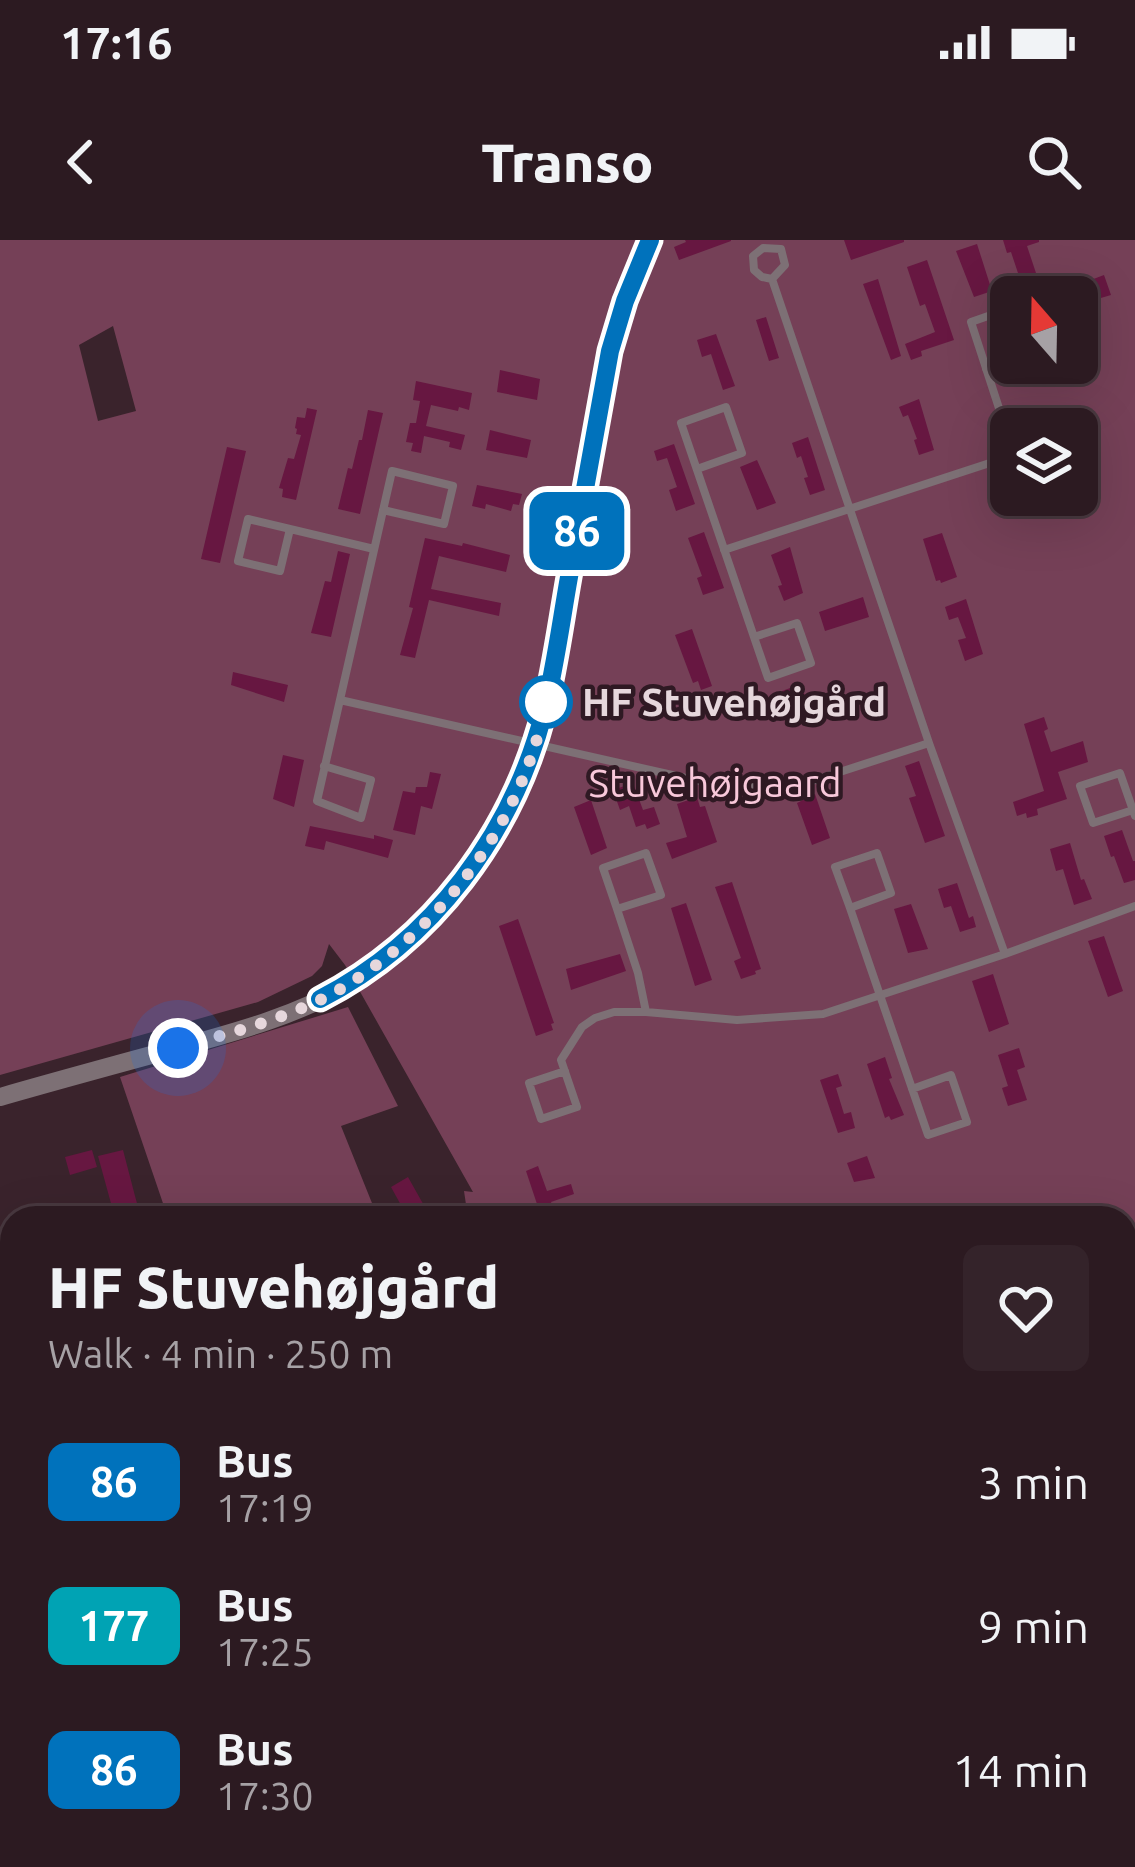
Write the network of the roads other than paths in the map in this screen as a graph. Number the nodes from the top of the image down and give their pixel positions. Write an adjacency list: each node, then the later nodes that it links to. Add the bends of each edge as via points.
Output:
1 (650, 240): 14 (street, via 610,351)
2 (772, 279): 2 (lane, via 785,265 781,249 764,248 753,256 754,270); 7 (lane)
3 (990, 315): 5 (lane, via 970,322)
4 (990, 369): 5 (lane)
5 (986, 370): 7 (lane, via 1010,442 1004,458)
6 (697, 469): 6 (lane, via 742,454 726,407 681,423); 11 (lane)
7 (850, 509): 11 (lane); 15 (lane)
8 (383, 510): 8 (lane, via 444,524 453,486 392,471); 10 (lane)
9 (290, 529): 9 (lane, via 248,519 238,562 280,572); 10 (lane)
10 (374, 549): 13 (lane)
11 (724, 550): 12 (lane)
12 (754, 638): 12 (lane, via 768,678 811,663 797,623)
13 (340, 700): 14 (lane); 16 (lane)
14 (535, 743): 15 (lane, via 730,788 803,784); 26 (street, via 513,802 457,888 349,985 273,1019)
15 (929, 743): 21 (lane)
16 (324, 766): 16 (lane, via 316,801 361,818 371,779)
17 (1134, 813): 17 (lane, via 1093,824 1080,786 1120,773)
18 (1135, 906): 21 (lane)
19 (850, 908): 19 (lane, via 836,867 877,853 891,893); 22 (lane)
20 (617, 909): 20 (lane, via 603,868 646,853 661,895); 23 (lane)
21 (1005, 954): 22 (lane)
22 (880, 997): 23 (lane, via 779,1018); 25 (lane)
23 (646, 1012): 24 (lane, via 595,1018 561,1060)
24 (565, 1071): 24 (lane, via 529,1083 541,1119 578,1107)
25 (912, 1089): 25 (lane, via 928,1136 967,1122 950,1076)
26 (0, 1097)

